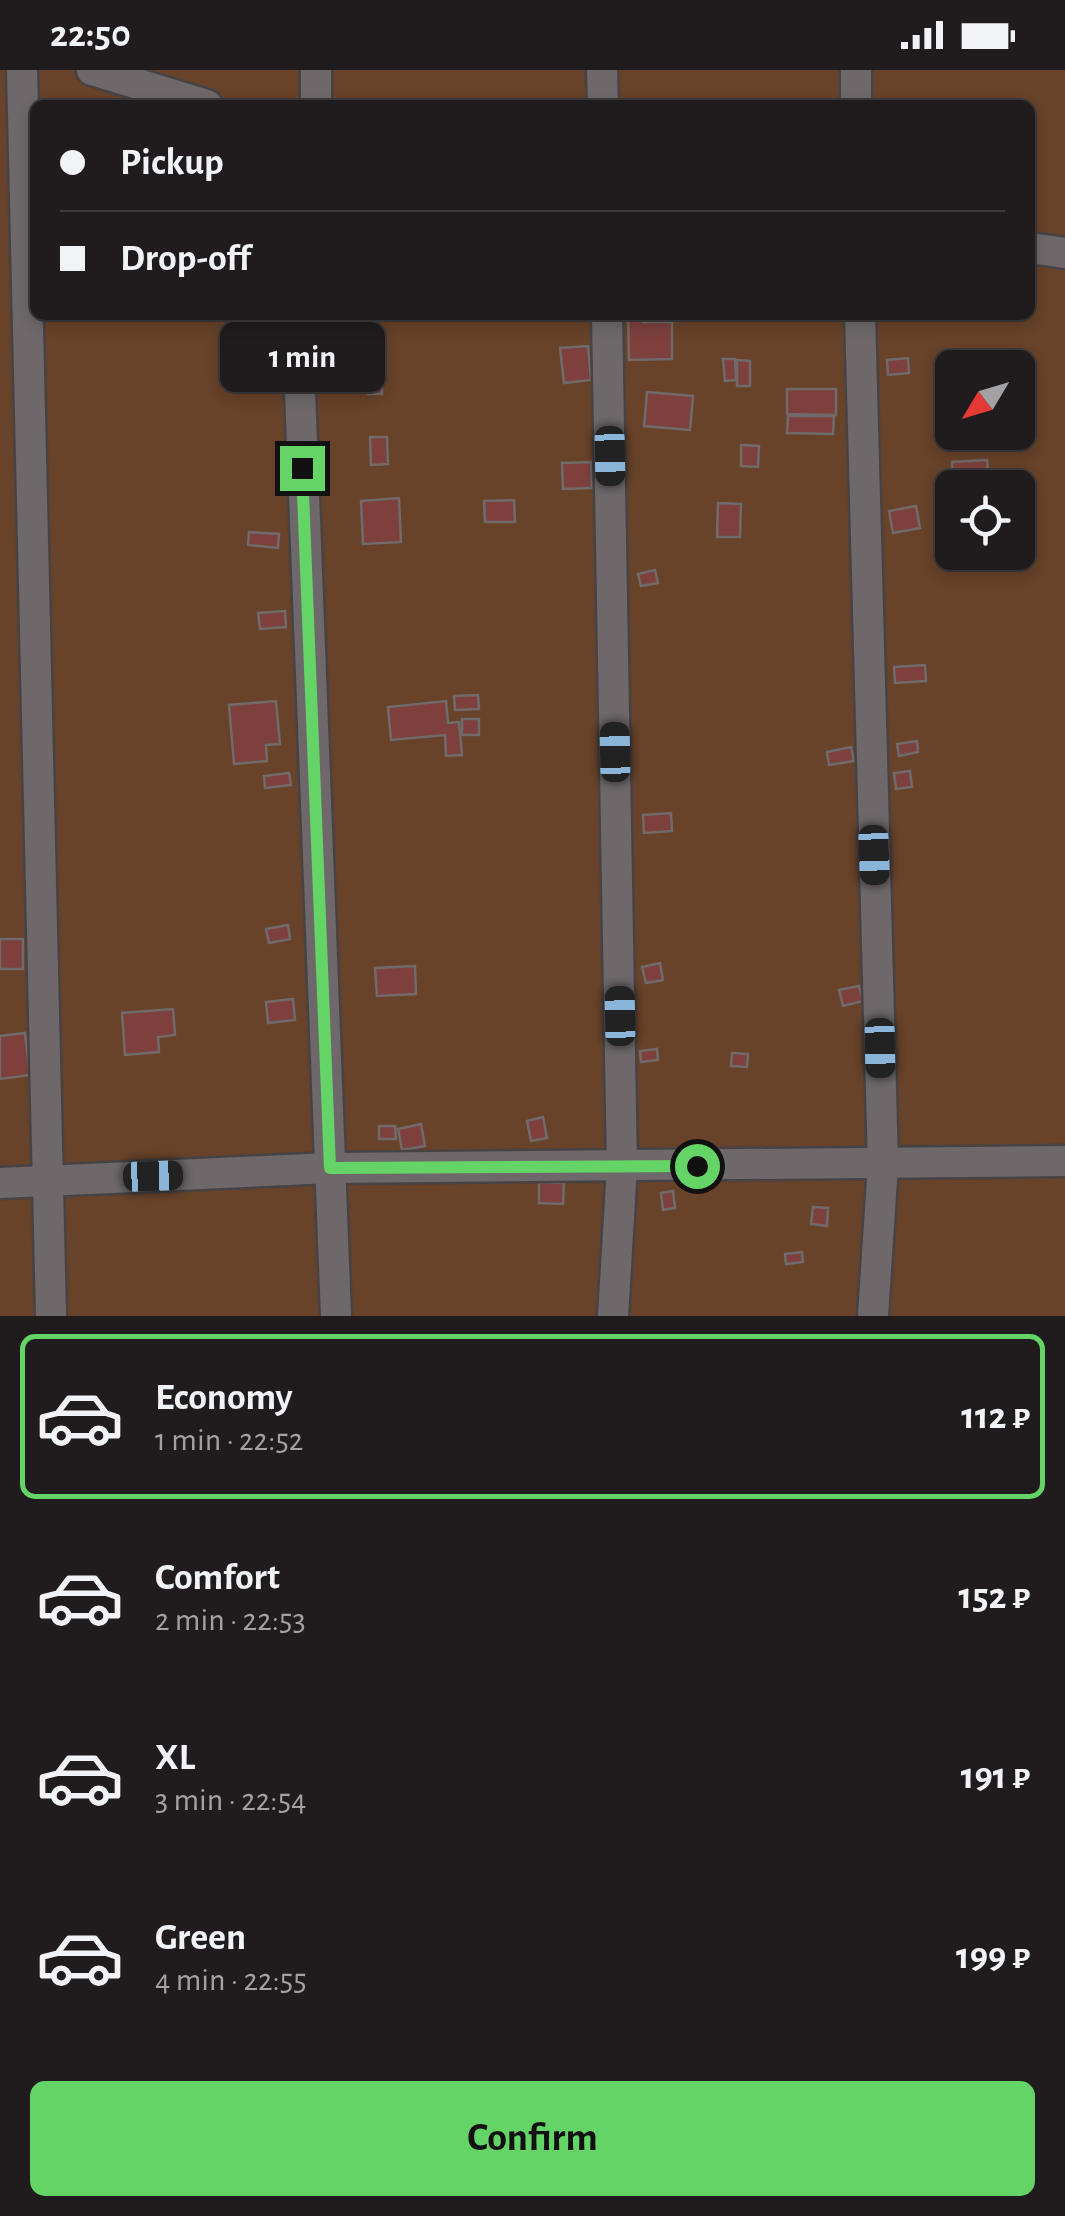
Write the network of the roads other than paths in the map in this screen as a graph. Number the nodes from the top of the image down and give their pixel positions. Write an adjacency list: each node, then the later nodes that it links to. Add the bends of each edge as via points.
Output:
1 (22, 70): 19 (lane)
2 (92, 70): 6 (lane)
3 (316, 70): 7 (lane)
4 (602, 70): 8 (lane)
5 (856, 70): 9 (lane)
6 (191, 100)
7 (316, 100)
8 (603, 100)
9 (856, 100)
10 (1035, 249): 11 (lane)
11 (1065, 253)
12 (297, 320): 18 (lane)
13 (608, 320): 17 (lane)
14 (860, 320): 16 (lane)
15 (1065, 1161): 16 (lane)
16 (882, 1164): 17 (lane); 24 (lane)
17 (622, 1167): 18 (lane); 23 (lane)
18 (330, 1168): 19 (lane); 22 (lane)
19 (46, 1180): 20 (lane); 21 (lane)
20 (0, 1183)
21 (51, 1316)
22 (336, 1316)
23 (613, 1316)
24 (873, 1316)

